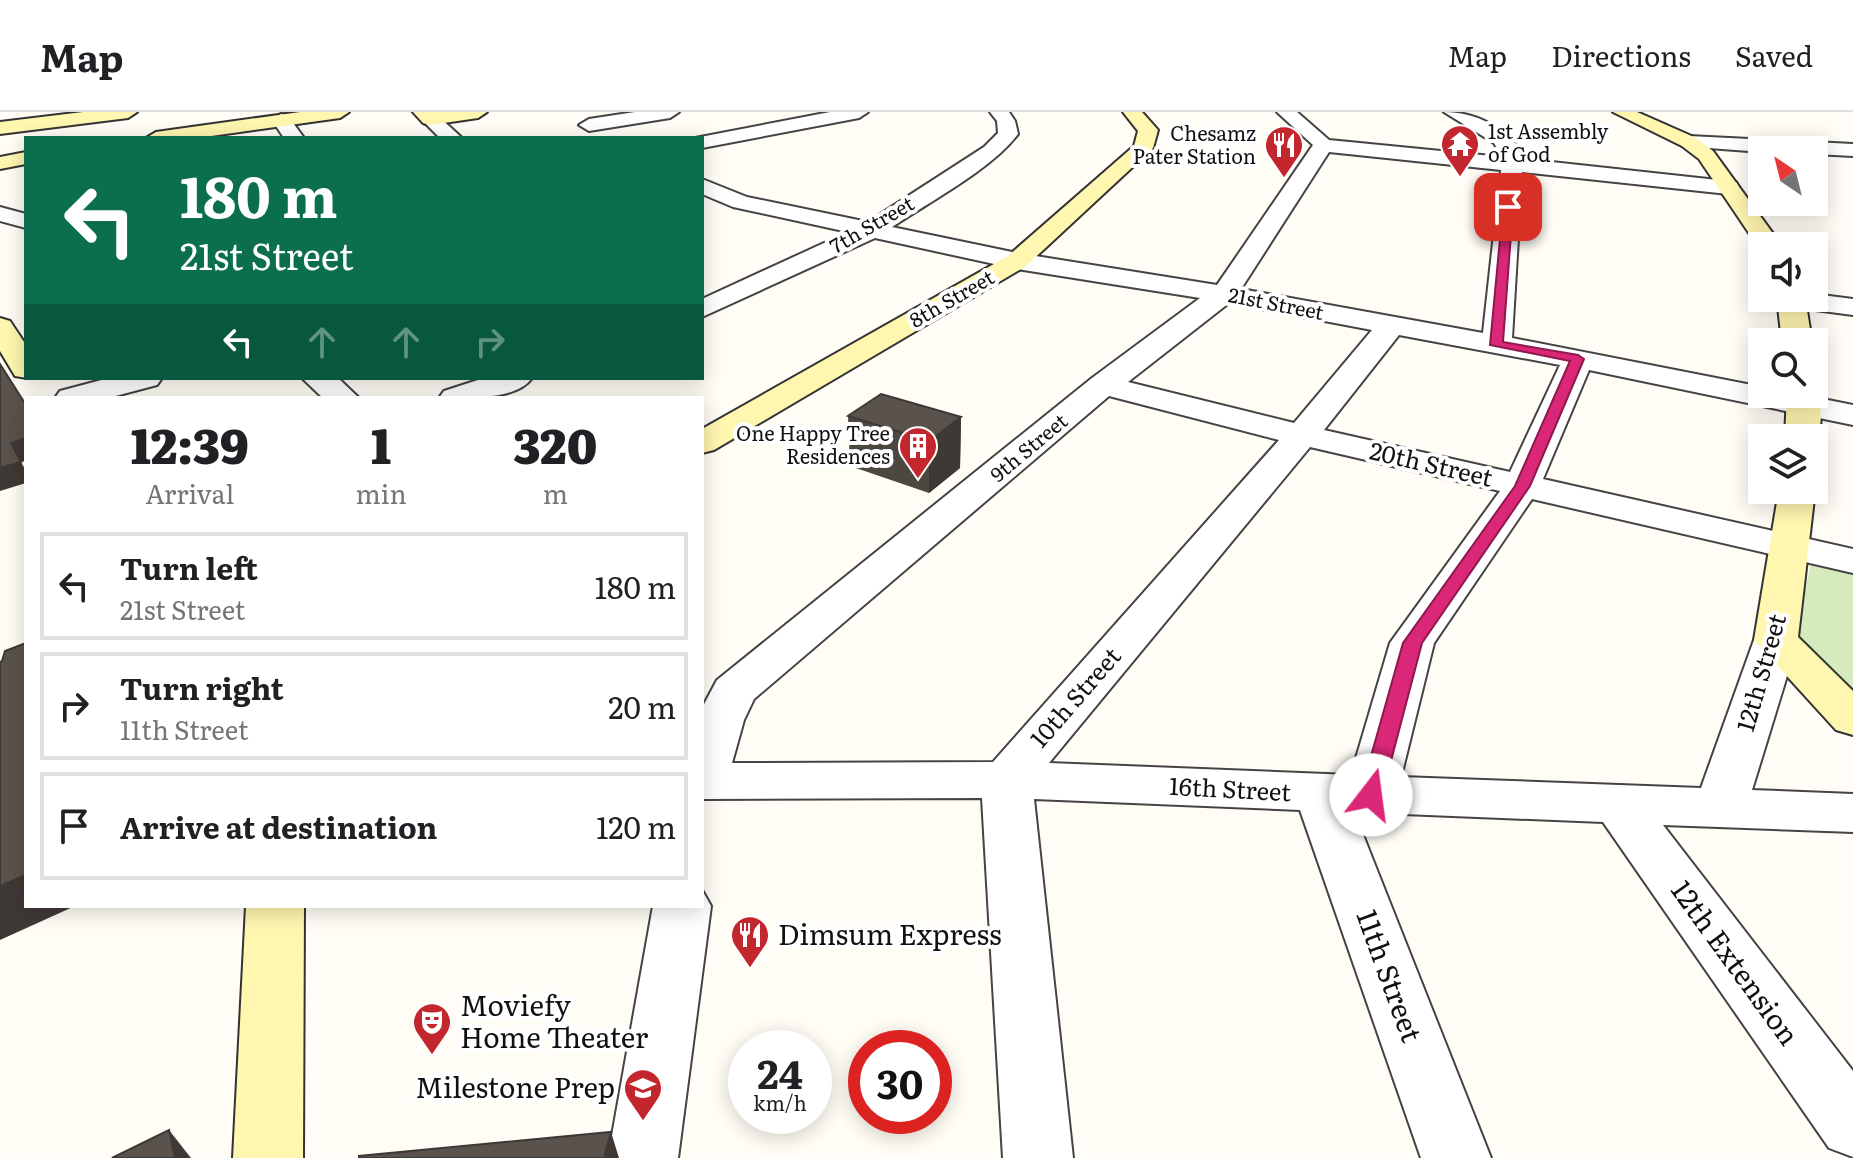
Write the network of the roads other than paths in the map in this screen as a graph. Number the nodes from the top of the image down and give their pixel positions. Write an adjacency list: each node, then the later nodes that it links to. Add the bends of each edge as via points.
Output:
1 (128, 112): 16 (street)
2 (340, 112): 13 (street)
3 (478, 112): 12 (street)
4 (567, 112): 14 (street)
5 (670, 112): 14 (street)
6 (859, 112): 22 (street)
7 (999, 112): 37 (street, 7th Street, via 1008,134 999,145)
8 (1132, 112): 39 (street, 8th Street, via 1148,130 1143,148)
9 (1286, 112): 24 (street)
10 (1453, 112): 30 (street, via 1512,148)
11 (1622, 112): 23 (street)
12 (426, 115): 19 (street)
13 (277, 116): 17 (street); 18 (street)
14 (589, 125): 20 (street)
15 (1785, 126): 21 (street)
16 (0, 128)
17 (167, 136)
18 (292, 136)
19 (450, 136)
20 (608, 136)
21 (1793, 136)
22 (704, 142)
23 (1689, 142): 25 (street); 32 (street, via 1706,155)
24 (1323, 145): 30 (street); 40 (street, 9th Street)
25 (1748, 145)
26 (1828, 149): 27 (street)
27 (1853, 150)
28 (24, 158): 29 (street)
29 (0, 163)
30 (1511, 166): 32 (street); 46 (street)
31 (704, 187): 33 (street, 21st Street)
32 (1728, 187): 38 (street)
33 (741, 202): 35 (street); 37 (street, 21st Street)
34 (0, 214): 36 (street)
35 (704, 214)
36 (24, 220)
37 (870, 231): 39 (street, 21st Street); 43 (street, 7th Street)
38 (1760, 232)
39 (1017, 261): 40 (street, 21st Street); 60 (street, 8th Street)
40 (1224, 294): 44 (street, 21st Street); 52 (street, 9th Street)
41 (1828, 304): 42 (street)
42 (1853, 307)
43 (704, 308)
44 (1391, 326): 46 (street, 21st Street); 59 (street, 10th Street)
45 (0, 327): 48 (street)
46 (1497, 345): 47 (street, 21st Street)
47 (1578, 359): 53 (street, 21st Street); 61 (street)
48 (24, 366)
49 (138, 380): 54 (street)
50 (320, 380): 55 (street)
51 (510, 380): 56 (street)
52 (1103, 385): 59 (street, 20th Street); 67 (street, 9th Street, via 734,691)
53 (1748, 390)
54 (78, 396)
55 (340, 396)
56 (461, 396)
57 (1828, 407): 58 (street, 21st Street)
58 (1853, 415)
59 (1302, 435): 61 (street, 20th Street); 68 (street, 10th Street)
60 (704, 442)
61 (1522, 486): 63 (street, 20th Street); 70 (street, via 1412,643)
62 (1795, 504): 63 (street, 12th Street)
63 (1791, 545): 64 (street, 20th Street); 65 (street, 12th Street)
64 (1853, 561)
65 (1776, 640): 66 (street); 72 (street, 12th Street)
66 (1853, 719)
67 (704, 774)
68 (1006, 780): 69 (street, 16th Street); 70 (street, 16th Street); 79 (street)
69 (704, 781)
70 (1346, 795): 71 (street, 16th Street); 80 (street, 11th Street)
71 (1617, 802): 72 (street, 16th Street); 76 (street, 12th Extension)
72 (1721, 806): 73 (street, 16th Street)
73 (1853, 813)
74 (275, 908): 77 (street)
75 (682, 908): 78 (street)
76 (1853, 1125)
77 (268, 1158)
78 (643, 1158)
79 (1038, 1158)
80 (1456, 1158)

